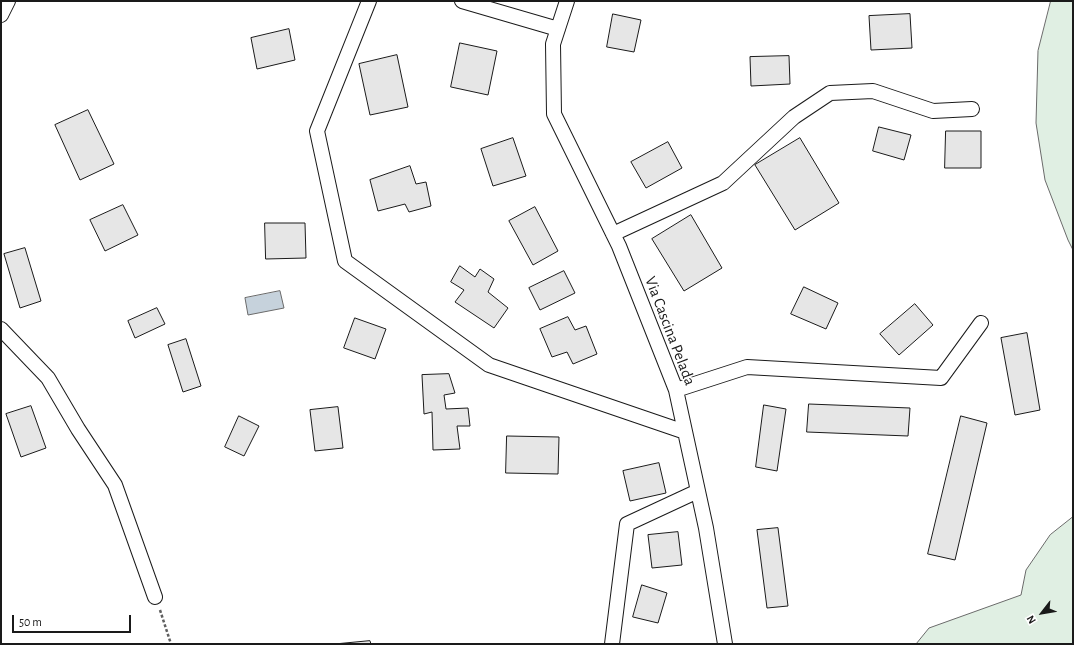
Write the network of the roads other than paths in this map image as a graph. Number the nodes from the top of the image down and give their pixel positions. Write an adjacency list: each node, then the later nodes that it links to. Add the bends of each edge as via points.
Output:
1 (8, 1): 5 (street)
2 (369, 1): 12 (street, via 317,131 345,260 489,365)
3 (462, 1): 6 (street)
4 (567, 1): 6 (street, Via Cascina Pelada)
5 (1, 15)
6 (558, 29): 8 (street, Via Cascina Pelada, via 553,44 554,114)
7 (972, 108): 8 (street, via 933,111 873,92 830,93 794,117 723,183)
8 (613, 234): 11 (street, Via Cascina Pelada)
9 (981, 323): 11 (street, via 941,378 747,367)
10 (1, 329): 14 (street, via 48,378 115,485)
11 (676, 390): 12 (street, Via Cascina Pelada)
12 (685, 432): 13 (street, Via Cascina Pelada)
13 (698, 491): 15 (street, via 627,524); 16 (street, Via Cascina Pelada)
14 (155, 597)
15 (612, 644)
16 (725, 644)

